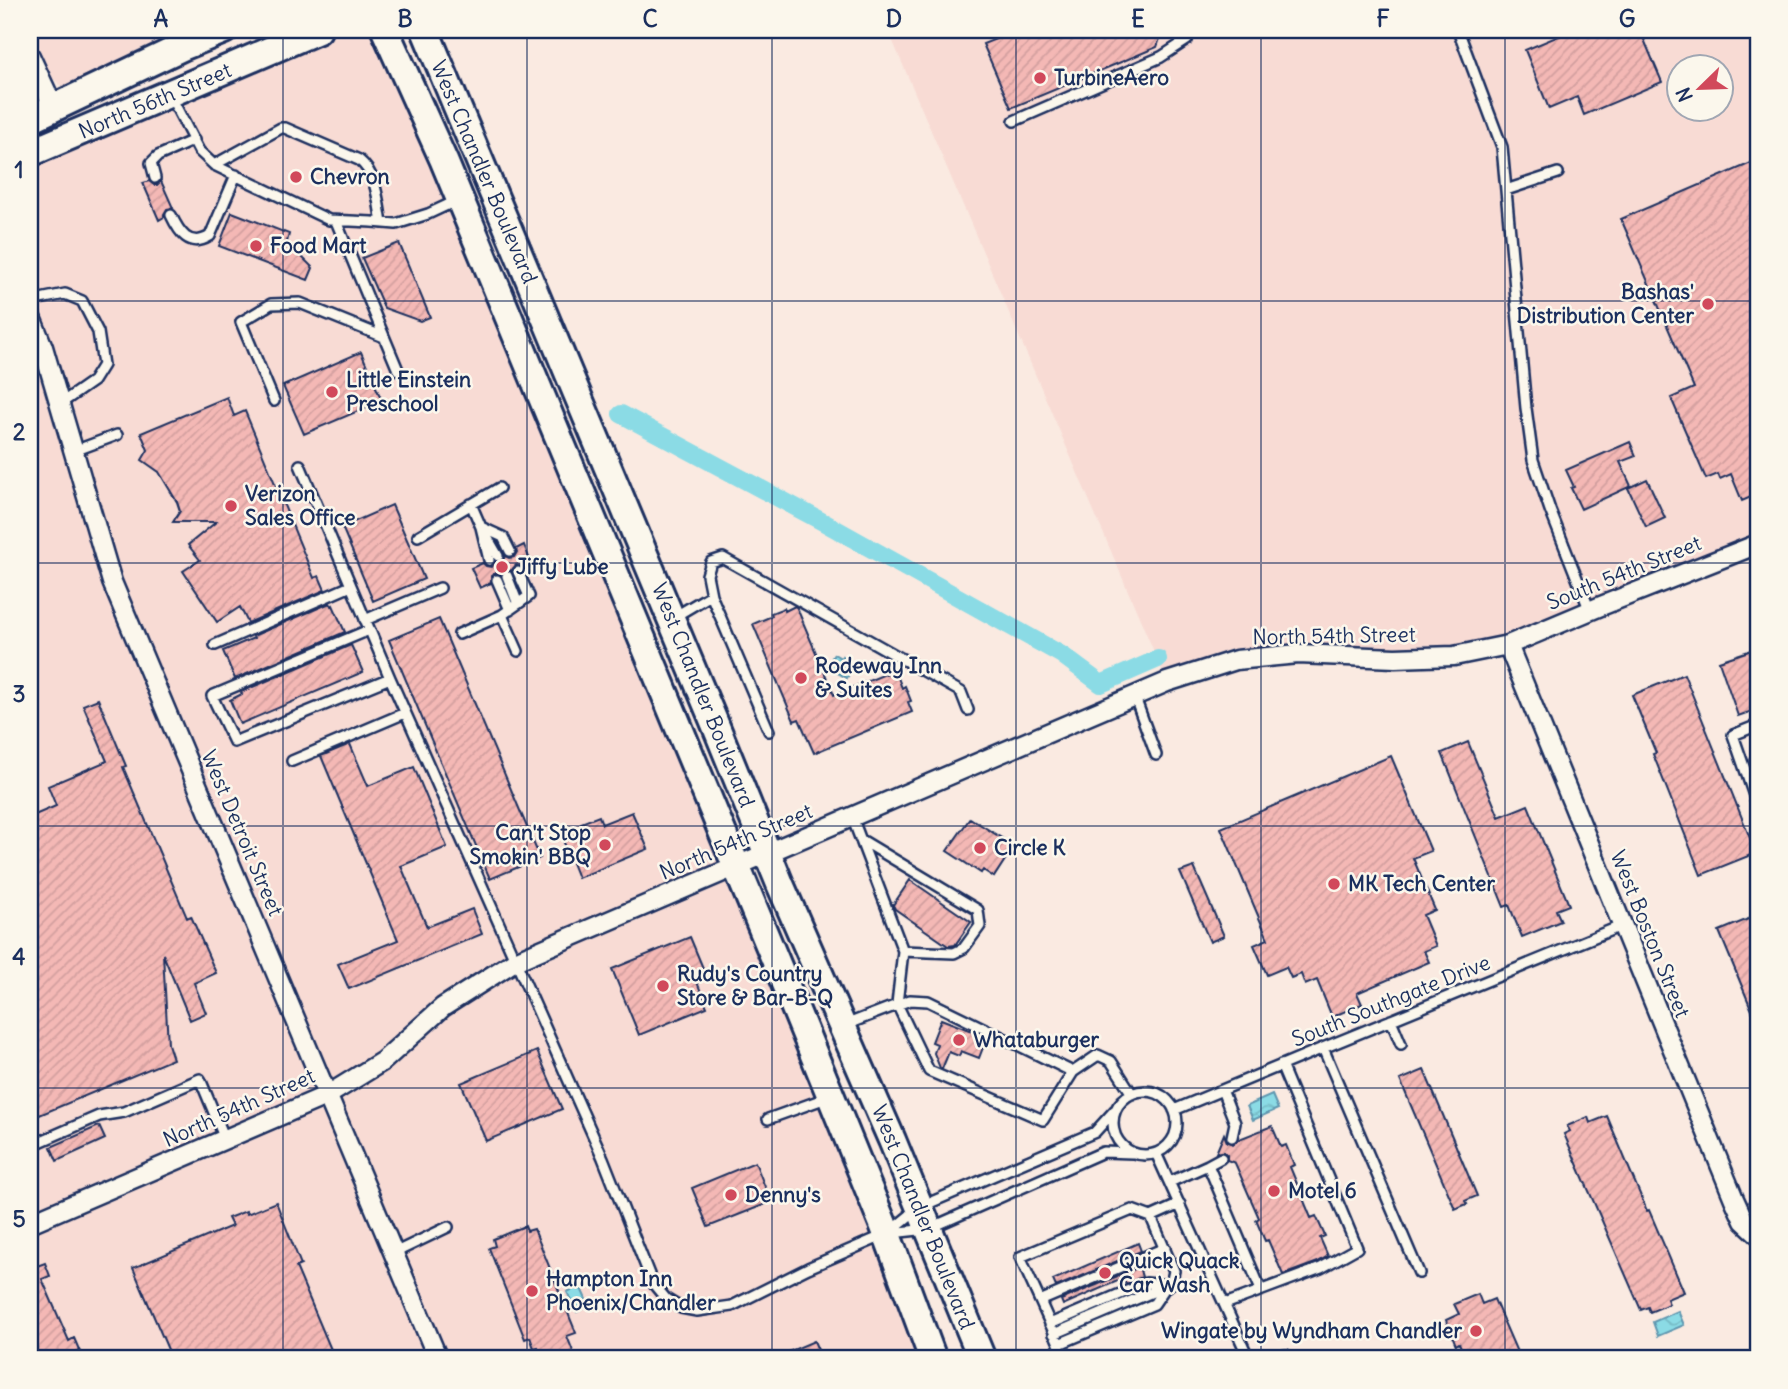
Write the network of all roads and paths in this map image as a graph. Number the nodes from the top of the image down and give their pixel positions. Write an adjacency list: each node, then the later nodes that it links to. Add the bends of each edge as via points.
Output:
1 (224, 30): 9 (main road, North 56th Street)
2 (318, 30): 8 (main road, North 56th Street)
3 (386, 30): 19 (main road, West Chandler Boulevard)
4 (425, 30): 37 (main road, West Chandler Boulevard)
5 (1183, 30): 11 (lane, via 1187,40 1161,57)
6 (1458, 30): 18 (lane, via 1502,147)
7 (30, 56): 9 (street)
8 (170, 94): 12 (lane); 13 (main road, North 56th Street)
9 (54, 108): 10 (main road, North 56th Street)
10 (30, 119)
11 (1014, 121)
12 (194, 140): 14 (lane); 17 (lane, via 158,156 151,163)
13 (30, 153)
14 (214, 165): 16 (lane); 22 (lane, via 285,128 366,165)
15 (1558, 173): 18 (lane)
16 (236, 175): 20 (lane, via 210,236 202,241 184,237); 21 (lane)
17 (155, 178)
18 (1506, 190): 48 (lane, via 1533,460)
19 (460, 200): 22 (lane, via 396,224); 31 (main road, West Chandler Boulevard)
20 (171, 215)
21 (336, 221): 22 (lane); 25 (lane)
22 (382, 223)
23 (30, 301): 28 (lane, via 65,294 82,301 98,332 103,365 93,381)
24 (30, 315): 28 (street, West Detroit Street)
25 (384, 338): 26 (lane); 27 (lane, via 300,303 271,304 241,322)
26 (398, 370)
27 (274, 401)
28 (60, 404): 30 (street, West Detroit Street)
29 (117, 435): 30 (lane)
30 (74, 451): 81 (street, West Detroit Street, via 113,582)
31 (564, 451): 37 (main road, via 586,466 607,513); 68 (main road, West Chandler Boulevard)
32 (300, 465): 44 (lane)
33 (499, 488): 34 (lane)
34 (471, 504): 35 (lane); 36 (lane)
35 (481, 527): 39 (lane, via 503,537); 40 (lane); 41 (lane)
36 (418, 536)
37 (637, 537): 49 (main road, West Chandler Boulevard)
38 (1758, 544): 48 (street, South 54th Street)
39 (510, 551)
40 (498, 556)
41 (489, 560)
42 (518, 572): 47 (lane, via 529,596)
43 (502, 578): 47 (lane)
44 (351, 586): 50 (lane); 52 (lane)
45 (440, 589): 50 (lane)
46 (711, 595): 49 (lane); 57 (lane, via 707,575 711,562 723,558 961,692); 60 (lane)
47 (510, 609): 51 (lane); 54 (lane)
48 (1590, 611): 53 (street, South 54th Street)
49 (671, 619): 67 (main road, West Chandler Boulevard)
50 (367, 625): 55 (lane); 55 (lane, via 212,696 234,742)
51 (459, 634)
52 (215, 645)
53 (1508, 645): 56 (street, North 54th Street, via 1454,656 1298,654 1236,660); 69 (street, West Boston Street)
54 (518, 651)
55 (390, 678): 58 (lane)
56 (1134, 695): 61 (lane); 65 (street, North 54th Street)
57 (968, 710)
58 (405, 713): 62 (lane); 71 (lane)
59 (1758, 725): 63 (lane, via 1733,735)
60 (769, 731)
61 (1156, 755)
62 (292, 761)
63 (1754, 783): 64 (lane)
64 (1758, 807)
65 (852, 817): 66 (lane); 67 (street, North 54th Street)
66 (860, 839): 70 (lane); 70 (lane, via 978,910 980,926 964,948 954,953)
67 (767, 852): 68 (street, North 54th Street); 74 (main road, West Chandler Boulevard)
68 (737, 866): 71 (street, North 54th Street); 82 (main road, West Chandler Boulevard)
69 (1622, 926): 73 (lane, South Southgate Drive); 100 (street, West Boston Street, via 1744,1221)
70 (903, 951): 72 (lane)
71 (515, 961): 81 (street, North 54th Street, via 443,1007 383,1061); 99 (lane, via 603,1158 652,1282 666,1299 697,1311 732,1306)
72 (897, 1004): 74 (lane); 78 (lane, via 928,1001); 78 (lane, via 929,1071 1043,1120)
73 (1391, 1020): 75 (lane); 76 (lane, South Southgate Drive)
74 (843, 1026): 96 (main road, West Chandler Boulevard)
75 (1401, 1044)
76 (1323, 1048): 77 (lane, South Southgate Drive); 103 (lane)
77 (1281, 1065): 79 (lane, South Southgate Drive); 105 (lane, via 1357,1248 1321,1268)
78 (1073, 1072): 80 (lane, via 1098,1055 1111,1061)
79 (1222, 1090): 84 (lane, South Southgate Drive); 86 (lane, via 1236,1123)
80 (1132, 1094): 83 (lane); 84 (lane, via 1160,1095)
81 (328, 1095): 87 (street, North 54th Street); 102 (street, West Detroit Street)
82 (831, 1096): 85 (lane); 99 (main road, West Chandler Boulevard)
83 (1115, 1110): 89 (lane, via 1115,1135); 96 (lane, via 1094,1132)
84 (1174, 1110): 90 (lane, via 1174,1136)
85 (768, 1119)
86 (1232, 1137)
87 (225, 1139): 88 (lane, via 200,1079); 97 (street, North 54th Street)
88 (30, 1146)
89 (1132, 1153): 90 (lane); 96 (lane, via 1103,1152)
90 (1156, 1153): 93 (lane)
91 (1221, 1158): 92 (lane)
92 (1208, 1166): 93 (lane); 105 (lane)
93 (1170, 1182): 94 (lane)
94 (1180, 1205): 95 (lane); 107 (lane)
95 (1151, 1217): 101 (lane); 106 (lane, via 1132,1210 1020,1257)
96 (924, 1218): 99 (lane); 99 (lane); 112 (main road, West Chandler Boulevard)
97 (30, 1223)
98 (448, 1227): 102 (lane)
99 (887, 1234): 111 (main road, West Chandler Boulevard)
100 (1758, 1234)
101 (1165, 1248): 104 (lane, via 1174,1271); 106 (lane)
102 (394, 1253): 110 (street, West Detroit Street)
103 (1419, 1273)
104 (1167, 1285): 108 (lane); 109 (lane, via 1154,1304)
105 (1261, 1290): 107 (lane)
106 (1040, 1301): 108 (lane)
107 (1225, 1304): 114 (lane)
108 (1052, 1329): 109 (lane)
109 (1059, 1344): 113 (lane)
110 (438, 1359)
111 (933, 1359)
112 (982, 1359)
113 (1066, 1359)
114 (1249, 1359)
115 (1269, 1359): 116 (lane, via 1286,1355)
116 (1290, 1359)

